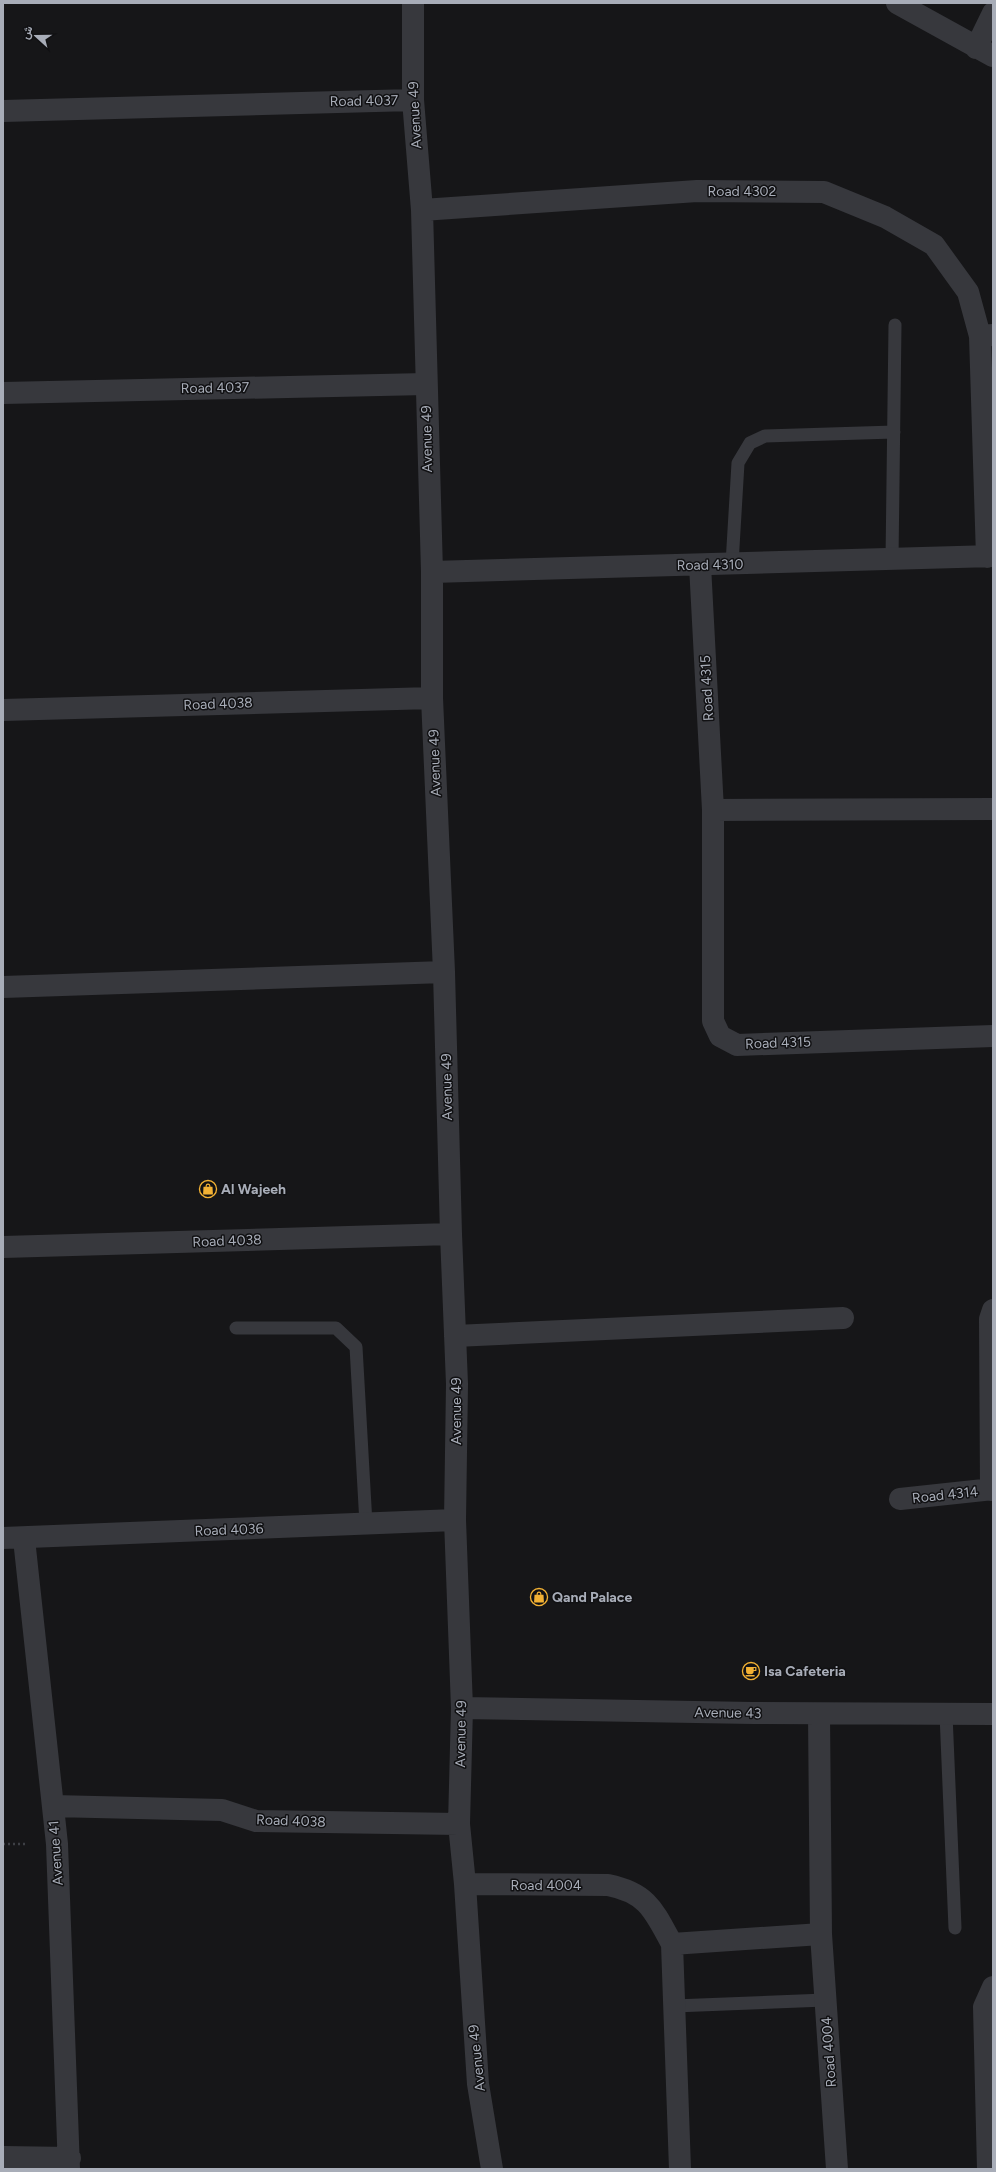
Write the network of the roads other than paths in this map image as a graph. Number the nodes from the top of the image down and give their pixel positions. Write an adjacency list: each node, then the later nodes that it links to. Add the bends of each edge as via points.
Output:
1 (413, 3): 5 (street, Avenue 49)
2 (897, 3): 4 (street)
3 (993, 13): 4 (street)
4 (985, 52)
5 (413, 100): 6 (street, Road 4037); 7 (street, Avenue 49)
6 (3, 110)
7 (422, 210): 9 (street, Road 4302, via 697,191 824,192 885,217 934,245 968,292); 10 (street, Avenue 49)
8 (895, 325): 12 (lane)
9 (986, 335): 13 (street, Road 4310)
10 (426, 384): 11 (street, Road 4037); 17 (street, Avenue 49)
11 (3, 393)
12 (894, 432): 14 (lane); 15 (lane, via 765,436 750,443 738,463)
13 (990, 557): 14 (street, Road 4310)
14 (892, 560): 15 (street, Road 4310)
15 (732, 564): 16 (street, Road 4310)
16 (700, 565): 17 (street, Road 4310); 21 (street, Road 4315)
17 (432, 572): 18 (street, Avenue 49)
18 (432, 698): 19 (street, Road 4038); 22 (street, Avenue 49)
19 (3, 710)
20 (993, 809): 21 (street)
21 (713, 810): 24 (street, Road 4315, via 713,1021 720,1036 737,1045)
22 (444, 972): 23 (street); 25 (street, Avenue 49)
23 (3, 987)
24 (993, 1036)
25 (451, 1234): 26 (street, Road 4038); 30 (street, Avenue 49)
26 (3, 1247)
27 (993, 1310): 31 (street, Road 4314, via 990,1319)
28 (843, 1318): 30 (street)
29 (236, 1328): 34 (lane, via 336,1328 356,1347)
30 (455, 1336): 33 (street, Avenue 49)
31 (992, 1490): 32 (street, Road 4314)
32 (900, 1500)
33 (455, 1520): 34 (street, Road 4036); 36 (street, Avenue 49)
34 (366, 1524): 35 (street, Road 4036)
35 (13, 1539): 40 (street, Avenue 41)
36 (462, 1708): 37 (street, Avenue 43); 41 (street, Avenue 49)
37 (819, 1714): 38 (street, Avenue 43); 44 (street, Road 4004)
38 (946, 1714): 39 (street, Avenue 43); 43 (lane)
39 (993, 1714)
40 (53, 1806): 41 (street, Road 4038, via 222,1810 256,1821); 51 (street, Avenue 41, via 57,1844)
41 (458, 1824): 42 (street, Avenue 49)
42 (465, 1884): 45 (street, Road 4004, via 608,1885 624,1888 640,1896); 52 (street, Avenue 49, via 478,2084)
43 (955, 1928)
44 (821, 1934): 45 (street); 47 (street, Road 4004)
45 (672, 1944): 48 (street, Road 4004)
46 (993, 1987): 49 (street, via 984,2007)
47 (825, 2000): 48 (lane); 54 (street, Road 4004)
48 (674, 2006): 53 (street, Road 4004)
49 (990, 2095): 55 (street)
50 (3, 2157): 51 (street)
51 (70, 2163)
52 (492, 2169)
53 (680, 2169)
54 (837, 2169)
55 (988, 2169)

